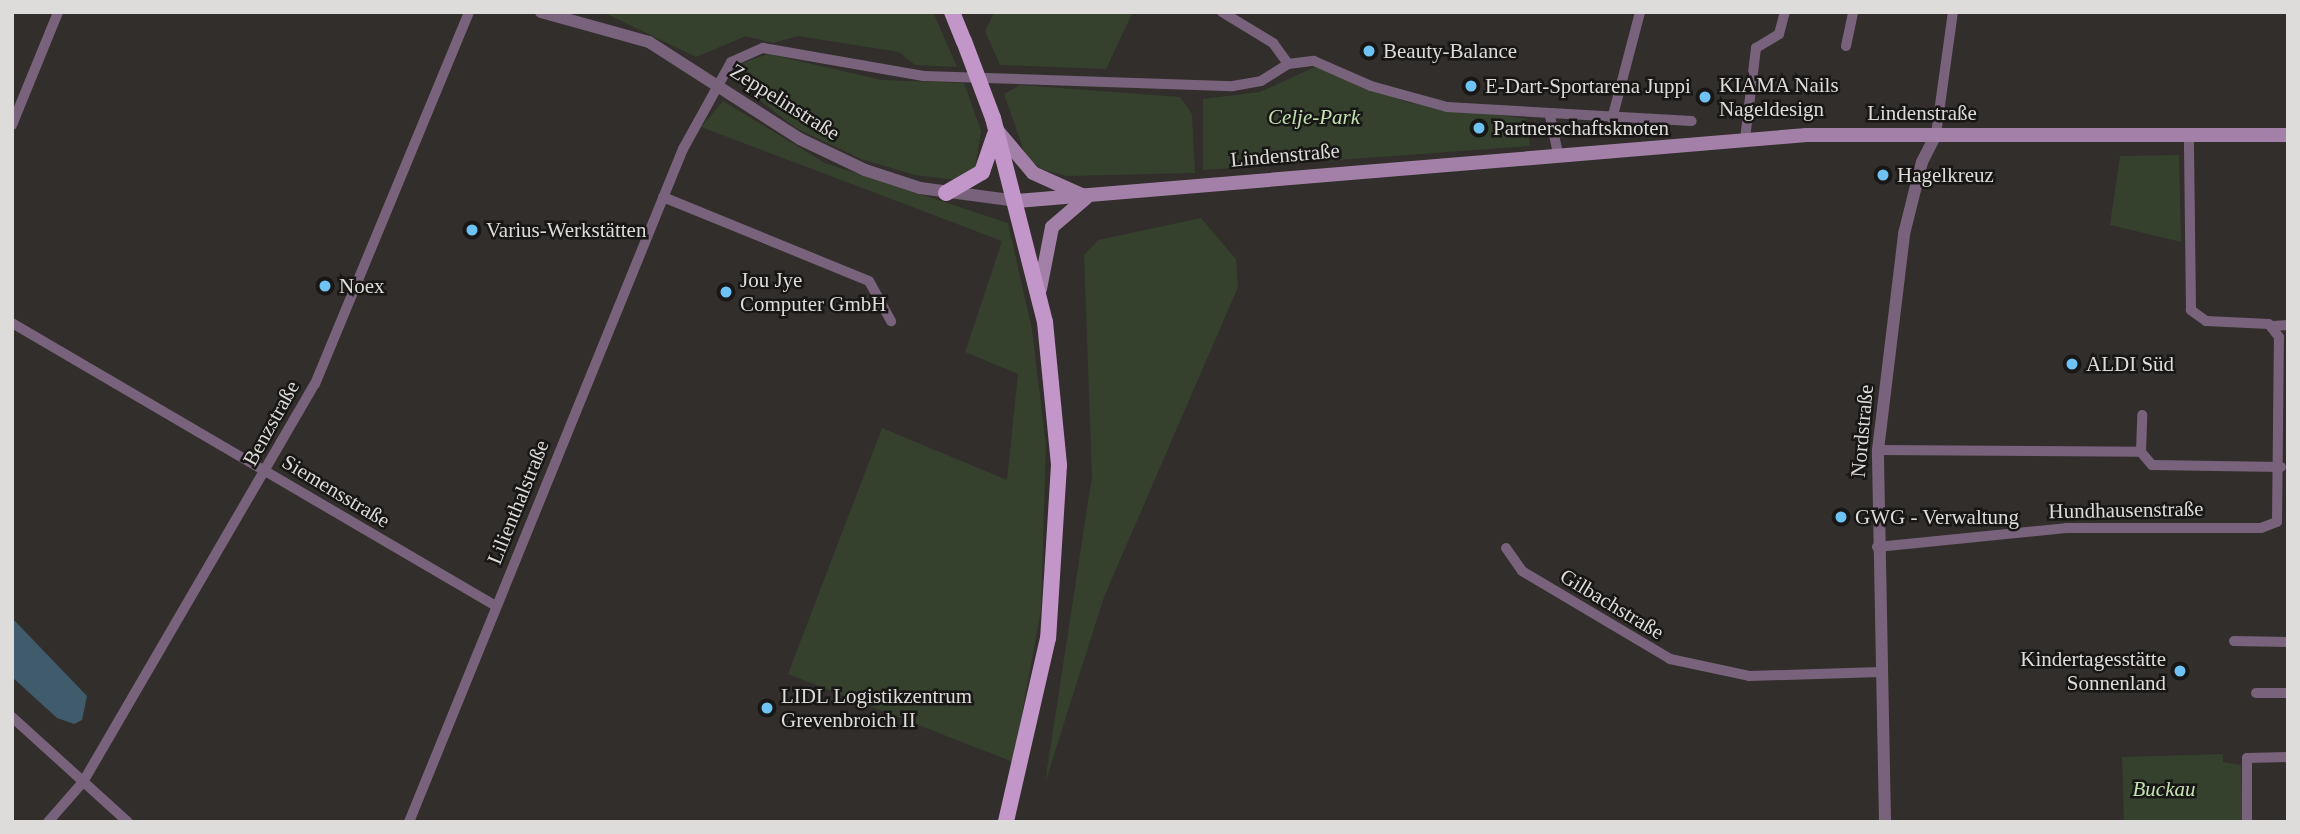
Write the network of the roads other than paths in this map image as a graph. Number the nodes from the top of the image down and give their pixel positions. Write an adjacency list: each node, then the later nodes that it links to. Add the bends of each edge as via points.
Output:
1 (58, 12): 17 (street)
2 (469, 12): 36 (street, Benzstraße, via 337,337)
3 (541, 12): 12 (street, Zeppelinstraße, via 633,35)
4 (952, 12): 16 (main road, bridge)
5 (1222, 12): 11 (street, via 1273,43)
6 (1640, 12): 14 (street)
7 (1785, 12): 21 (street, via 1779,34 1756,48)
8 (1853, 12): 10 (street)
9 (1953, 12): 18 (street)
10 (1846, 46)
11 (1288, 64): 12 (street, Lilienthalstraße, via 1254,84 1196,85 924,76 763,48 738,56); 13 (street, via 1314,61 1371,86 1447,107)
12 (716, 81): 23 (street, Zeppelinstraße, via 826,152 900,183); 24 (street, Lilienthalstraße)
13 (1550, 117): 14 (street); 22 (street)
14 (1612, 119): 15 (street)
15 (1692, 121)
16 (995, 124): 23 (main road, via 985,168); 25 (main road, via 1033,173); 26 (main road)
17 (12, 125)
18 (1937, 134): 19 (main road, Lindenstraße); 21 (main road, Lindenstraße); 33 (street, Nordstraße, via 1922,162 1904,234)
19 (2189, 134): 20 (main road, Lindenstraße); 31 (street, via 2191,310 2206,321)
20 (2288, 135)
21 (1745, 139): 22 (main road, Lindenstraße)
22 (1558, 154): 25 (main road, Lindenstraße)
23 (946, 193): 26 (street, Zeppelinstraße)
24 (663, 197): 28 (street, via 869,281); 39 (street, Lilienthalstraße)
25 (1088, 197): 26 (main road, Lindenstraße); 27 (main road, via 1052,227)
26 (1017, 201): 27 (main road)
27 (1040, 297): 51 (main road, via 1057,426 1057,550 1038,701)
28 (891, 321)
29 (12, 323): 36 (street, Siemensstraße)
30 (2288, 325): 31 (street)
31 (2273, 326): 35 (street, Hundhausenstraße, via 2280,341)
32 (2142, 415): 34 (street)
33 (1878, 450): 34 (street, Hundhausenstraße); 37 (street, Nordstraße)
34 (2141, 452): 35 (street, Hundhausenstraße, via 2152,465)
35 (2281, 467): 37 (street, Hundhausenstraße, via 2281,514 2264,528 2066,528)
36 (266, 472): 39 (street, Siemensstraße); 47 (street, Benzstraße)
37 (1877, 547): 42 (street, Nordstraße)
38 (1506, 548): 42 (street, Gilbachstraße, via 1522,571 1670,659 1766,677)
39 (496, 606): 50 (street, Lilienthalstraße)
40 (2234, 641): 41 (street)
41 (2288, 642)
42 (1880, 672): 52 (street, Nordstraße)
43 (2256, 693): 44 (street)
44 (2288, 693)
45 (12, 717): 47 (street)
46 (2288, 757): 53 (street, via 2247,758)
47 (83, 782): 48 (street, Benzstraße); 49 (street)
48 (48, 822)
49 (128, 822)
50 (409, 822)
51 (1006, 822)
52 (1885, 822)
53 (2247, 822)

